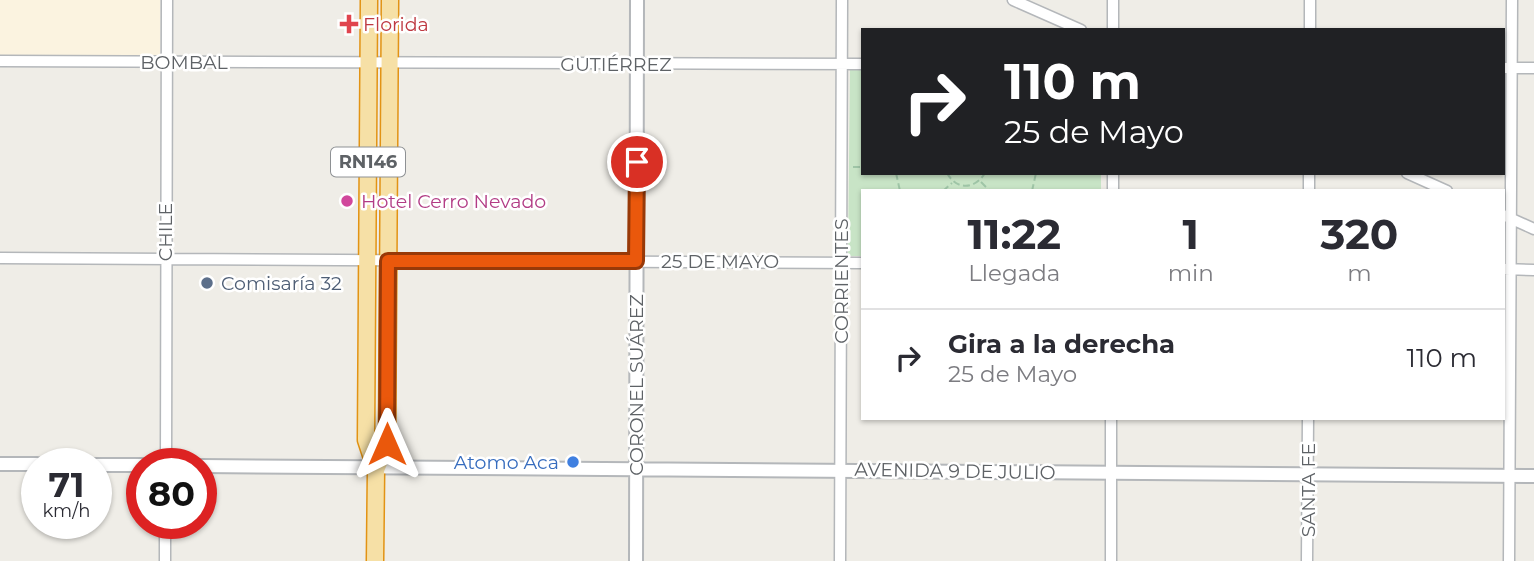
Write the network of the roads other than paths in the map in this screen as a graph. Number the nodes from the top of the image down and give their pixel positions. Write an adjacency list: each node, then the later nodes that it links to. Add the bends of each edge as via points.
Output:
1 (167, 0): 14 (street, CHILE)
2 (369, 0): 15 (highway, RN146)
3 (390, 0): 16 (highway, RN146)
4 (637, 0): 17 (street, CORONEL SUÁREZ)
5 (842, 0): 18 (street, CORRIENTES)
6 (1013, 0): 10 (street)
7 (1114, 0): 11 (street)
8 (1310, 0): 12 (street)
9 (1512, 0): 20 (street)
10 (1076, 28)
11 (1113, 28)
12 (1310, 28)
13 (0, 61): 14 (street, BOMBAL)
14 (167, 61): 15 (street, BOMBAL); 27 (street, CHILE)
15 (369, 63): 16 (street, GUTIÉRREZ); 28 (highway, RN146)
16 (390, 64): 17 (street, GUTIÉRREZ); 29 (highway, RN146)
17 (637, 64): 18 (street, GUTIÉRREZ); 30 (street, CORONEL SUÁREZ)
18 (842, 64): 19 (street, GUTIÉRREZ); 31 (street, CORRIENTES)
19 (861, 64)
20 (1507, 68): 21 (street); 24 (street)
21 (1534, 68)
22 (1411, 175): 23 (street)
23 (1443, 189)
24 (1507, 217): 25 (street); 33 (street)
25 (1534, 229)
26 (0, 258): 27 (street, 25 DE MAYO)
27 (165, 261): 28 (street, 25 DE MAYO); 37 (street, CHILE)
28 (367, 261): 29 (street, 25 DE MAYO); 42 (highway, RN146, via 366,440)
29 (388, 261): 30 (street, 25 DE MAYO); 42 (highway, RN146, via 387,444)
30 (636, 261): 31 (street, 25 DE MAYO); 41 (street, CORONEL SUÁREZ)
31 (841, 262): 32 (street, 25 DE MAYO); 43 (street, CORRIENTES)
32 (861, 263)
33 (1507, 269): 34 (street); 46 (street)
34 (1534, 270)
35 (1111, 420): 44 (street)
36 (1308, 420): 45 (street, SANTA FE)
37 (166, 448)
38 (0, 464): 39 (street)
39 (21, 464)
40 (217, 466): 42 (street, AVENIDA 9 DE JULIO)
41 (636, 468): 42 (street, AVENIDA 9 DE JULIO); 43 (street, AVENIDA 9 DE JULIO); 51 (street, CORONEL SUÁREZ)
42 (376, 470): 50 (highway, RN146)
43 (841, 470): 44 (street, AVENIDA 9 DE JULIO); 52 (street, CORRIENTES)
44 (1111, 472): 45 (street, AVENIDA 9 DE JULIO); 53 (street)
45 (1308, 474): 46 (street, AVENIDA 9 DE JULIO); 54 (street, SANTA FE)
46 (1510, 475): 47 (street, AVENIDA 9 DE JULIO); 55 (street)
47 (1534, 476)
48 (166, 539): 49 (street)
49 (165, 561)
50 (375, 561)
51 (636, 561)
52 (840, 561)
53 (1111, 561)
54 (1307, 561)
55 (1509, 561)

